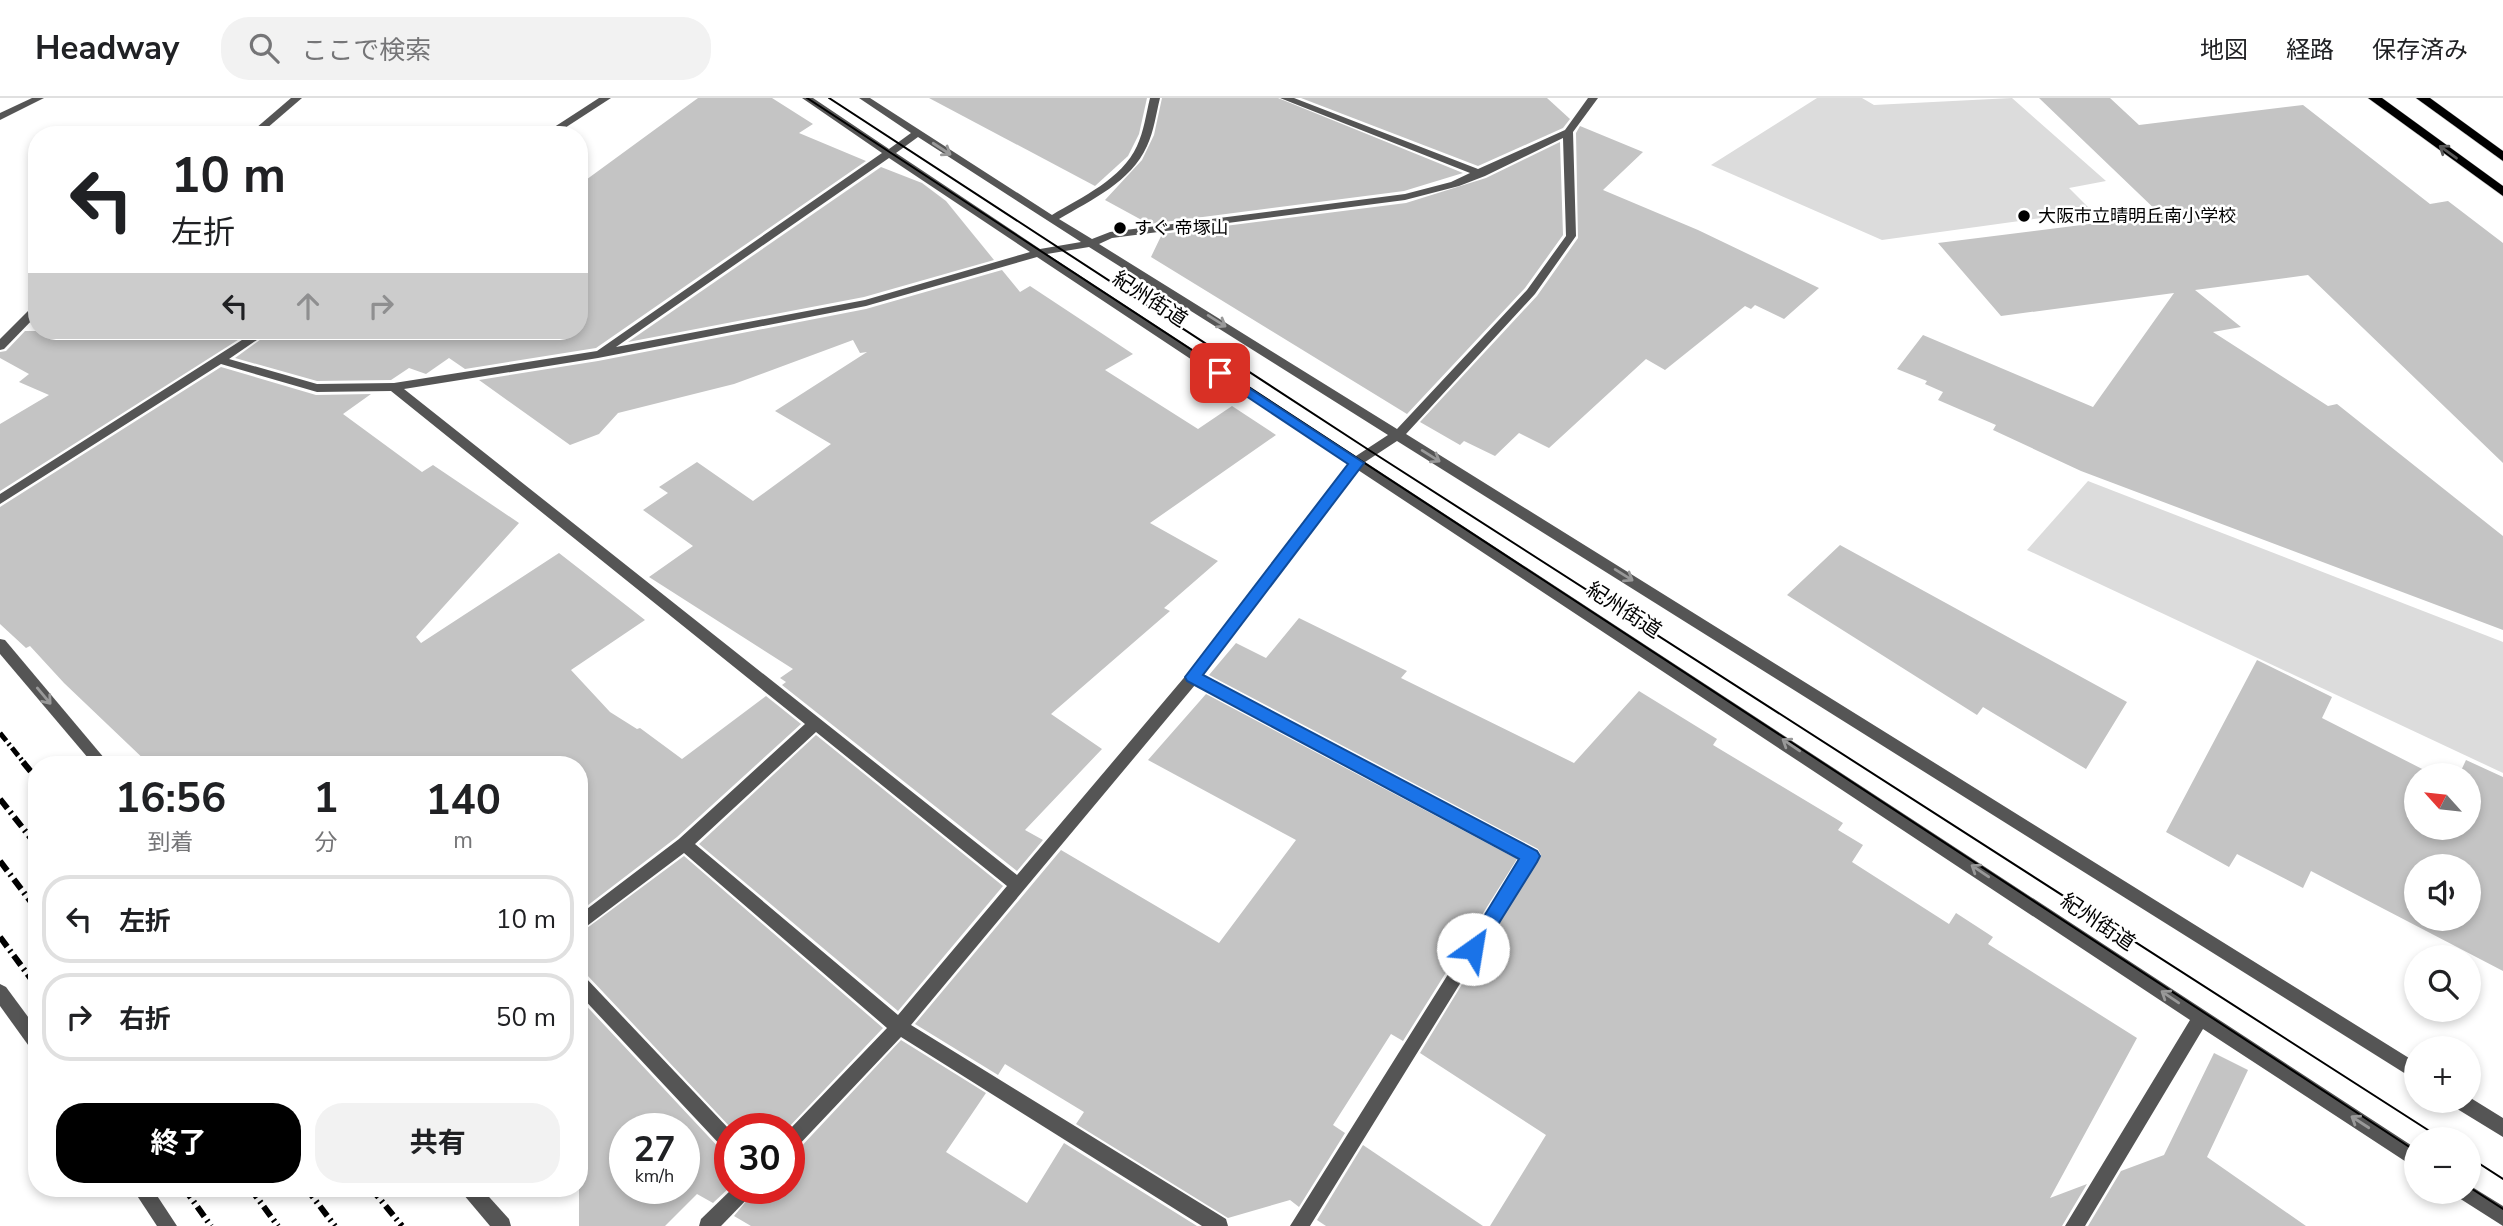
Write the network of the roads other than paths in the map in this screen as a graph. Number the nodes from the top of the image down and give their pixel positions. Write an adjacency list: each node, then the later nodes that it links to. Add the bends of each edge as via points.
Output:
1 (39, 98): 11 (street)
2 (297, 98): 12 (street)
3 (606, 98): 13 (street)
4 (807, 98): 16 (street, 紀州街道)
5 (864, 98): 15 (street, 紀州街道)
6 (1155, 98): 20 (street, via 1147,133 1134,160 1107,184)
7 (1285, 98): 18 (street)
8 (1593, 98): 14 (street)
9 (2374, 98): 19 (main road, one-way to 9)
10 (2422, 98): 17 (main road)
11 (0, 117)
12 (264, 126)
13 (561, 126)
14 (1568, 132): 18 (street); 29 (street, via 1571,236 1531,292)
15 (918, 133): 16 (street); 20 (street, 紀州街道, one-way to 20)
16 (889, 153): 22 (street, 紀州街道); 26 (street)
17 (2503, 157)
18 (1481, 174): 21 (street, via 1405,197 1186,223 1110,235)
19 (2503, 192)
20 (1052, 219): 21 (street, 紀州街道)
21 (1092, 243): 22 (street); 29 (street, 紀州街道, one-way to 29)
22 (1038, 253): 26 (street, via 866,303); 30 (street, 紀州街道)
23 (28, 317): 25 (street)
24 (251, 340): 27 (street)
25 (0, 345)
26 (598, 354): 28 (street)
27 (221, 360): 28 (street, via 317,388); 31 (street)
28 (394, 387): 34 (street)
29 (1398, 435): 30 (street); 44 (street, 紀州街道, one-way to 44)
30 (1357, 463): 33 (street); 41 (street, 紀州街道, one-way to 30)
31 (0, 500)
32 (0, 644): 35 (street, one-way to 35)
33 (1193, 677): 37 (street); 59 (street, via 1531,856)
34 (815, 724): 36 (street); 37 (street)
35 (95, 756)
36 (684, 844): 38 (street); 42 (street)
37 (1016, 884): 42 (street)
38 (588, 918)
39 (0, 992): 43 (street)
40 (588, 992): 46 (street)
41 (2201, 1017): 49 (street, 紀州街道, one-way to 41); 60 (street)
42 (899, 1027): 47 (street); 58 (street)
43 (28, 1031)
44 (2404, 1065)
45 (2479, 1113): 48 (street)
46 (714, 1126)
47 (805, 1126)
48 (2503, 1128)
49 (2404, 1151)
50 (147, 1197): 55 (street)
51 (477, 1197): 56 (street)
52 (2481, 1203): 54 (street)
53 (730, 1204): 57 (street)
54 (2503, 1217)
55 (167, 1226)
56 (502, 1226)
57 (708, 1226)
58 (1219, 1226)
59 (1299, 1226)
60 (2074, 1226)

